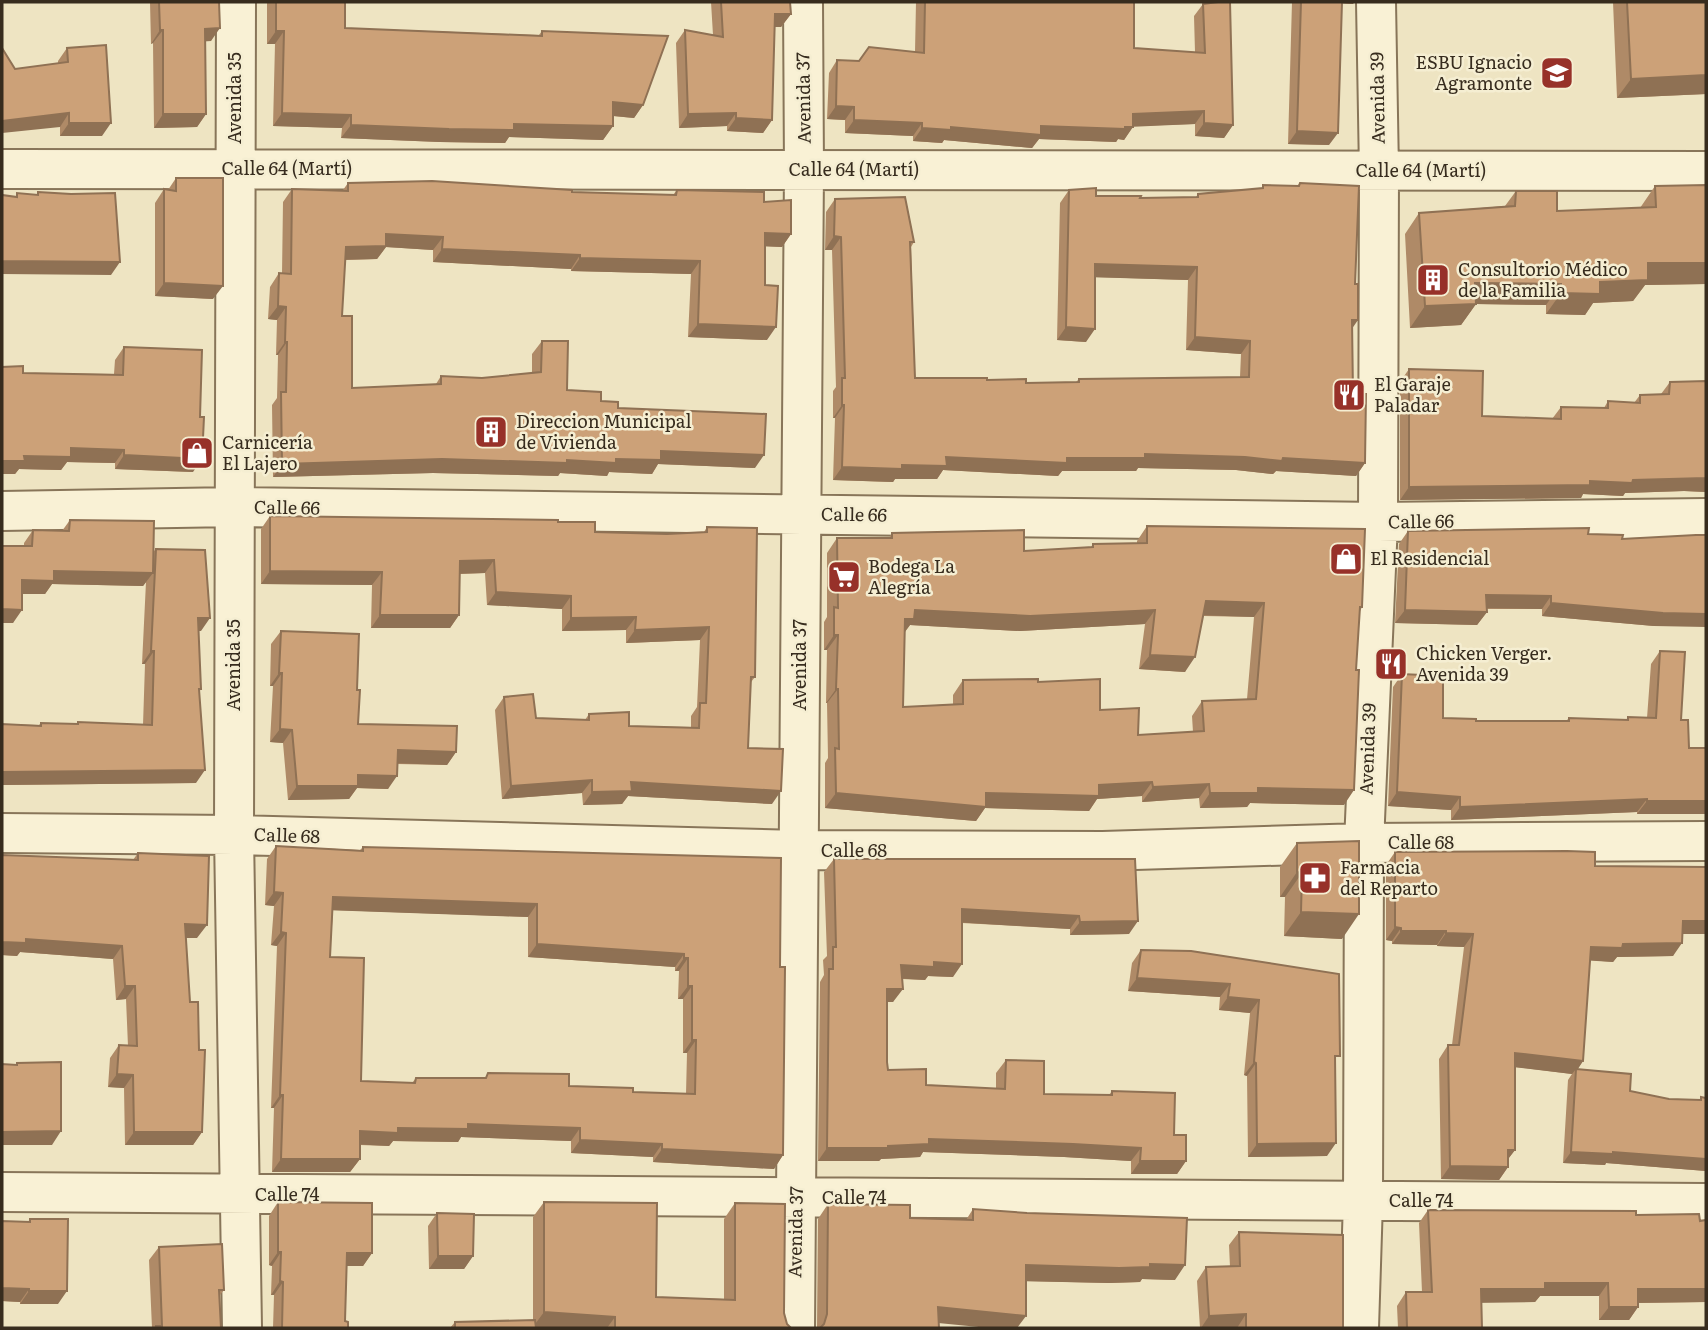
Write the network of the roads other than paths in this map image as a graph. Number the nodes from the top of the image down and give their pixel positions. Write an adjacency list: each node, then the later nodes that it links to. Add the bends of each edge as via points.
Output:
1 (236, 2): 5 (street, Avenida 35)
2 (803, 2): 6 (street, Avenida 37)
3 (1377, 2): 7 (street, Avenida 39)
4 (2, 169): 5 (street, Calle 64 (Martí))
5 (235, 169): 6 (street, Calle 64 (Martí)); 9 (street, Avenida 35)
6 (804, 170): 7 (street, Calle 64 (Martí)); 11 (street, Avenida 37)
7 (1379, 171): 8 (street, Calle 64 (Martí)); 13 (street, Avenida 39)
8 (1706, 171)
9 (234, 507): 10 (street, Calle 66); 11 (street, Calle 66); 15 (street, Avenida 35)
10 (2, 511)
11 (801, 514): 13 (street, Calle 66); 18 (street, Avenida 37)
12 (1706, 518): 13 (street, Calle 66)
13 (1378, 522): 17 (street, Avenida 39)
14 (2, 833): 15 (street, Calle 68)
15 (234, 835): 18 (street, Calle 68); 20 (street, Avenida 35)
16 (1706, 841): 17 (street, Calle 68)
17 (1364, 843): 18 (street, Calle 68, via 1103,851); 22 (street, Avenida 39)
18 (799, 850): 21 (street, Avenida 37)
19 (2, 1192): 20 (street, Calle 74)
20 (240, 1195): 21 (street, Calle 74); 24 (street, Avenida 35)
21 (797, 1197): 22 (street, Calle 74); 25 (street, Avenida 37)
22 (1363, 1201): 23 (street, Calle 74); 26 (street, Avenida 39)
23 (1706, 1203)
24 (242, 1328)
25 (795, 1328)
26 (1359, 1328)

